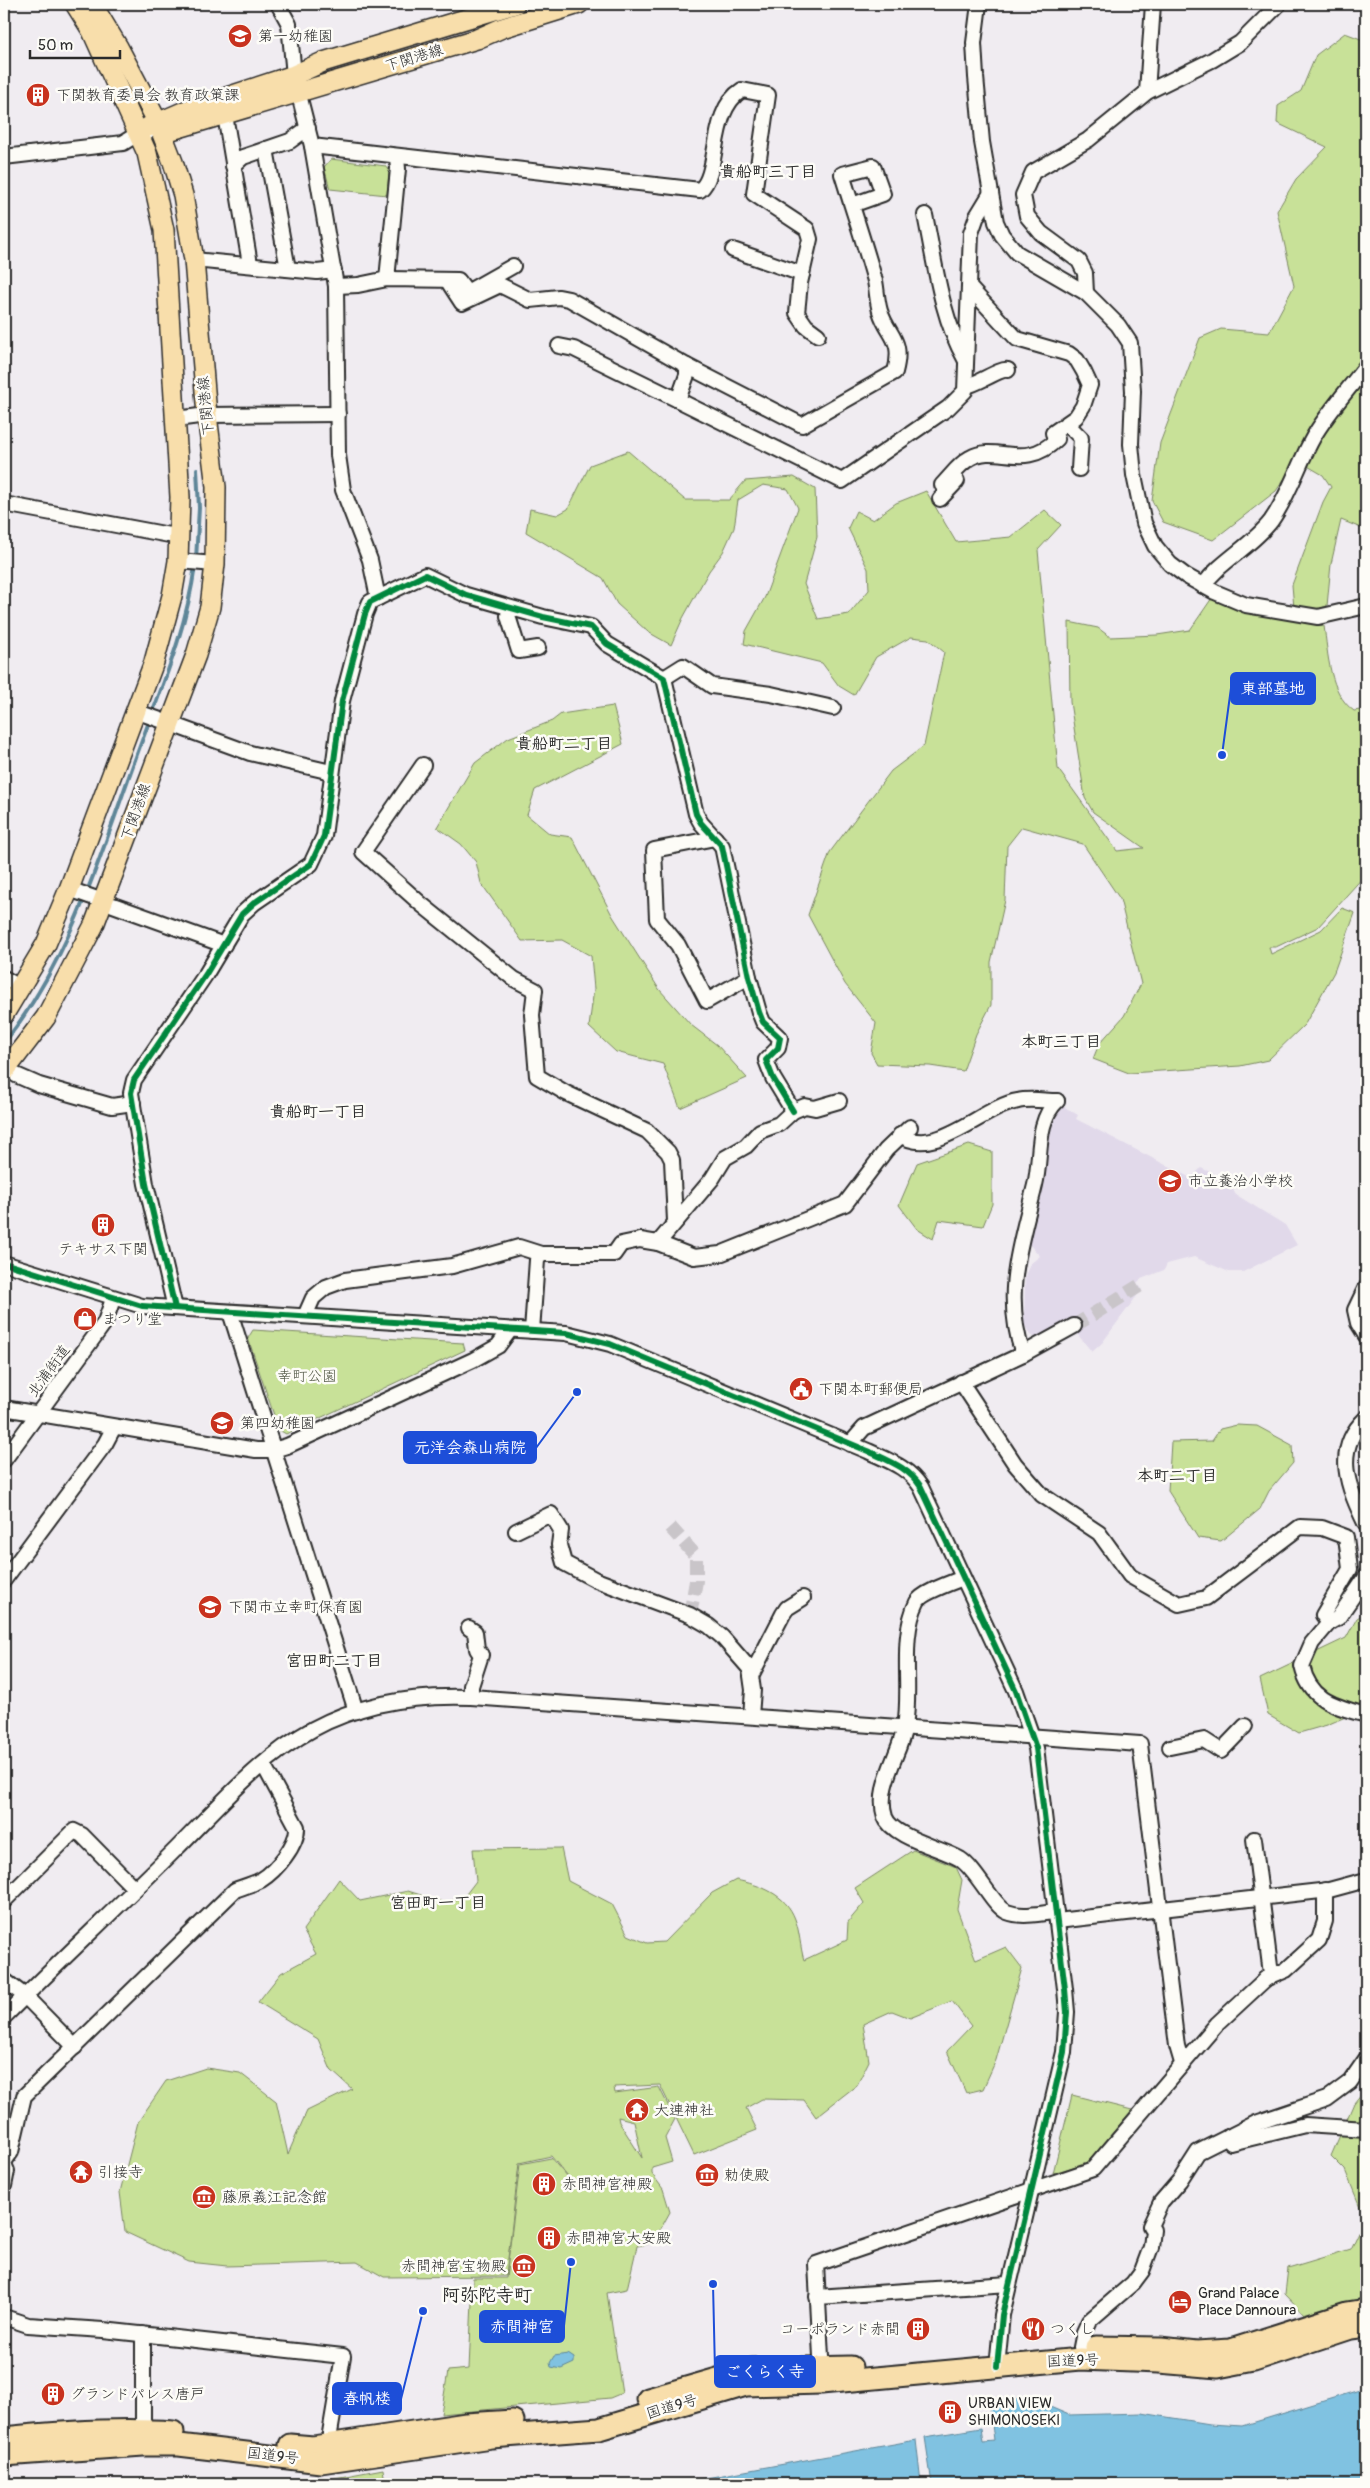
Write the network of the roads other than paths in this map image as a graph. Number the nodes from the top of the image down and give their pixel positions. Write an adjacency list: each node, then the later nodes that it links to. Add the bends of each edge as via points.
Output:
1 (278, 4): 10 (street, via 289,24)
2 (515, 4): 8 (main road, 下関港線)
3 (579, 4): 9 (main road, 下関港線)
4 (979, 4): 21 (street, via 974,42 976,77)
5 (1153, 4): 11 (street)
6 (1279, 4): 11 (street, via 1240,43)
7 (83, 5): 13 (main road, via 118,46); 15 (main road)
8 (495, 7): 9 (street); 10 (main road, 下関港線, via 323,62)
9 (502, 28): 10 (main road, 下関港線, via 477,39)
10 (297, 84): 12 (main road, 下関港線); 13 (main road, 下関港線); 14 (street)
11 (1147, 92): 35 (street, via 1088,140 1037,168 1024,188 1023,205 1027,216 1041,233 1079,261 1085,273)
12 (225, 115): 13 (main road, 下関港線); 20 (street)
13 (160, 127): 15 (main road, 下関港線); 25 (main road, 下関港線, via 183,195)
14 (308, 128): 16 (street); 17 (street, via 290,141)
15 (139, 133): 18 (street, via 122,143); 46 (main road, 下関港線, via 147,153 164,230)
16 (312, 146): 19 (street); 29 (street)
17 (266, 149): 20 (street, via 243,157); 28 (street)
18 (4, 157)
19 (397, 157): 30 (street, via 700,190 708,182 716,134 733,96 742,90 768,95 754,194 807,229 810,239); 31 (street)
20 (233, 166): 26 (street)
21 (990, 193): 34 (street, via 976,216 971,233); 35 (street, via 996,222 1017,253)
22 (852, 205): 39 (street, via 875,282 879,309 895,340 898,354 895,372 802,424)
23 (925, 215): 38 (street, via 949,319)
24 (733, 250): 30 (street)
25 (194, 260): 26 (street); 45 (main road, 下関港線)
26 (250, 264): 28 (street)
27 (513, 266): 32 (street, via 467,292 458,280)
28 (288, 269): 29 (street)
29 (334, 270): 33 (street)
30 (802, 274): 36 (street, via 798,317)
31 (387, 279): 32 (street); 33 (street)
32 (447, 280): 39 (street, via 462,303 500,285 530,300 570,299)
33 (336, 286): 44 (street)
34 (970, 288): 38 (street); 47 (street, via 1017,339 1069,354 1076,360 1089,381 1089,390 1080,410)
35 (1086, 293): 54 (street, via 1118,325 1130,343 1131,444 1144,523 1160,553)
36 (818, 334)
37 (559, 346): 43 (street, via 581,352)
38 (966, 360): 42 (street)
39 (687, 366): 43 (street)
40 (1366, 366): 54 (street, via 1318,429 1293,483 1270,521 1252,543 1213,572)
41 (1008, 370): 42 (street)
42 (966, 386): 43 (street, via 958,400 948,408 842,481)
43 (678, 400)
44 (338, 414): 45 (street); 55 (street, via 338,455 343,490 370,560)
45 (207, 415): 46 (street); 53 (main road, 下関港線, via 217,504)
46 (176, 419): 51 (main road, 下関港線)
47 (1067, 424): 48 (street, via 1081,438); 49 (street, via 1053,433 1057,439 1052,445 1029,456 984,454 970,458)
48 (1079, 469)
49 (941, 492)
50 (4, 504): 51 (street)
51 (180, 537): 52 (main road, 下関港線)
52 (183, 561): 53 (street); 61 (main road, 下関港線)
53 (209, 564): 62 (main road, 下関港線, via 210,607)
54 (1203, 586): 56 (street, via 1246,605 1295,614 1328,616)
55 (378, 598): 57 (street, via 424,575 455,591); 64 (street, via 370,602 350,662)
56 (1366, 606)
57 (509, 608): 58 (street, via 508,616 519,651); 59 (street, via 591,628 607,644)
58 (538, 648)
59 (664, 678): 60 (street, via 683,666 712,686 771,694); 65 (street, via 696,814 700,824)
60 (833, 708)
61 (138, 712): 62 (street); 66 (main road, 下関港線)
62 (170, 724): 64 (street, via 250,753); 67 (main road, 下関港線)
63 (423, 765): 75 (street, via 363,852 420,904 514,979 535,990 532,1015 537,1076 654,1137 672,1160)
64 (331, 772): 68 (street, via 324,836 311,864 250,906)
65 (715, 838): 69 (street, via 722,846); 69 (street, via 654,850 655,913 678,945 707,1001)
66 (72, 891): 67 (street); 70 (main road, 下関港線, via 46,944)
67 (103, 902): 68 (street); 71 (main road, 下関港線, via 60,995)
68 (224, 945): 73 (street, via 142,1065 134,1080)
69 (749, 977): 74 (street, via 763,1022 780,1038 778,1048 766,1060)
70 (4, 1014)
71 (7, 1071): 73 (street, via 39,1085 112,1106)
72 (840, 1101): 74 (street)
73 (133, 1103): 81 (street, via 146,1184)
74 (793, 1111): 75 (street, via 779,1124 760,1131 746,1146 725,1158 715,1175)
75 (675, 1221): 76 (street)
76 (658, 1243): 77 (street, via 640,1240 625,1243 614,1254); 88 (street, via 694,1257 720,1254 845,1204 886,1150 905,1131 909,1140 932,1141 1018,1100 1057,1101 1050,1109 1040,1139 1035,1184 1016,1256 1014,1322)
77 (541, 1254): 83 (street, via 519,1247 452,1266 345,1280 318,1293); 86 (street, via 537,1260)
78 (4, 1263): 80 (street)
79 (1366, 1287): 87 (street, via 1355,1310)
80 (113, 1299): 81 (street, via 142,1306); 91 (street, 北浦街道, via 105,1322)
81 (175, 1308): 82 (street)
82 (230, 1312): 83 (street); 95 (street)
83 (305, 1316): 85 (street)
84 (1074, 1326): 88 (street)
85 (510, 1330): 86 (street); 95 (street, via 498,1346 473,1360)
86 (532, 1331): 94 (street, via 566,1333 610,1344)
87 (1366, 1336)
88 (1023, 1354): 89 (street)
89 (961, 1382): 94 (street, via 864,1428); 103 (street, via 1015,1464 1042,1495 1099,1533 1130,1576 1179,1604 1206,1598 1300,1527 1322,1528 1346,1537 1350,1569 1323,1615)
90 (4, 1408): 91 (street)
91 (38, 1414): 93 (street); 96 (street, 北浦街道)
92 (1366, 1418): 97 (street, via 1352,1434 1346,1460 1351,1491)
93 (114, 1427): 95 (street); 101 (street, via 105,1444)
94 (850, 1444): 100 (street, via 914,1475)
95 (273, 1450): 107 (street)
96 (4, 1460)
97 (1366, 1525)
98 (516, 1531): 105 (street, via 551,1514 561,1530 559,1545 564,1563 596,1580 690,1614 729,1644)
99 (1366, 1577): 103 (street, via 1338,1618)
100 (963, 1578): 111 (street, via 918,1600 910,1623); 112 (street, via 1016,1691)
101 (4, 1580)
102 (803, 1598): 105 (street, via 782,1614)
103 (1329, 1623): 108 (street, via 1303,1659 1304,1674 1318,1697)
104 (469, 1628): 106 (street, via 475,1632 481,1655 471,1686)
105 (752, 1674): 109 (street)
106 (471, 1697): 107 (street, via 423,1696 380,1703); 109 (street)
107 (356, 1711): 114 (street, via 314,1728)
108 (1366, 1715)
109 (750, 1716): 111 (street)
110 (1245, 1726): 113 (street, via 1221,1751 1204,1740)
111 (905, 1727): 112 (street); 122 (street, via 882,1797 889,1824 960,1859 1006,1912)
112 (1032, 1737): 121 (street, via 1140,1744); 122 (street, via 1036,1748)
113 (1170, 1746)
114 (263, 1764): 117 (street); 127 (street, via 297,1827 294,1844 261,1880 235,1890)
115 (1254, 1839): 119 (street)
116 (1366, 1880): 118 (street)
117 (136, 1889): 120 (street, via 82,1835 74,1832); 125 (street)
118 (1325, 1890): 119 (street); 123 (street, via 1325,1921 1319,1940 1286,1970)
119 (1261, 1896): 121 (street); 123 (street, via 1271,1974)
120 (4, 1901)
121 (1162, 1908): 122 (street); 129 (street, via 1177,2046)
122 (1056, 1916): 134 (street, via 1067,2012 1064,2052)
123 (1265, 1979): 129 (street)
124 (4, 1980): 125 (street)
125 (25, 1996): 126 (street); 127 (street)
126 (4, 2017)
127 (75, 2047): 132 (street, via 24,2096 10,2152)
128 (1366, 2059): 131 (street, via 1350,2082 1327,2100)
129 (1182, 2063): 134 (street, via 1093,2169)
130 (1366, 2130): 131 (street, via 1304,2125 1232,2142)
131 (1229, 2136): 141 (street, via 1194,2156 1180,2180 1166,2195 1150,2226 1153,2230 1151,2247 1142,2271 1133,2283 1089,2321)
132 (4, 2163): 133 (street, via 7,2171)
133 (4, 2186)
134 (1032, 2190): 135 (street); 136 (street, via 816,2264)
135 (1009, 2284): 136 (street); 142 (street)
136 (817, 2297): 143 (street)
137 (1366, 2310): 141 (highway, 国道9号, via 1347,2313 1232,2350 1196,2352)
138 (4, 2316): 140 (street, via 28,2325)
139 (1366, 2326): 142 (highway, 国道9号, via 1254,2360 1218,2367 1080,2359)
140 (142, 2334): 144 (street); 146 (street, via 343,2356)
141 (1081, 2347): 142 (highway, 国道9号)
142 (997, 2360): 143 (highway, 国道9号, via 931,2361)
143 (822, 2376): 144 (highway, 国道9号, via 746,2385 599,2429 491,2437 321,2462 188,2446); 146 (highway, 国道9号, via 752,2369 598,2414 466,2424)
144 (142, 2437): 145 (highway, 国道9号, via 39,2434); 146 (highway, 国道9号, via 314,2447); 147 (highway, 国道9号)
145 (4, 2438)
146 (330, 2445)
147 (4, 2455)

